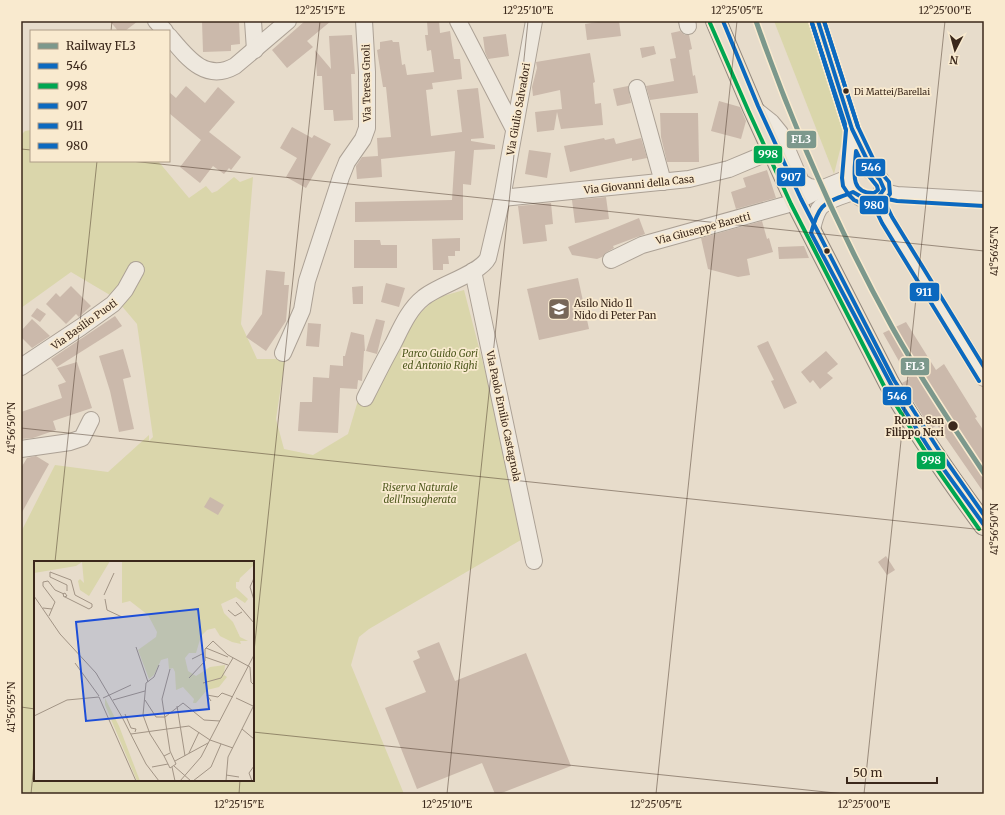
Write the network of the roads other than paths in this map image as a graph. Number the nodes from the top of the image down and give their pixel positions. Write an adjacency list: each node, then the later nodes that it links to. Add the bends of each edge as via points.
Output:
1 (156, 21): 9 (street)
2 (253, 21): 11 (street)
3 (288, 21): 11 (street)
4 (364, 21): 29 (street, Via Teresa Gnoli, via 367,128 363,139 347,162 307,281 302,310)
5 (458, 21): 14 (street)
6 (534, 21): 14 (street, Via Giulio Salvadori)
7 (716, 21): 13 (main road)
8 (818, 21): 15 (street)
9 (164, 30)
10 (170, 37): 11 (street, via 191,61 206,69 228,69)
11 (255, 50)
12 (637, 88): 18 (street)
13 (753, 108): 16 (main road); 20 (street, via 780,133 801,182 805,186)
14 (514, 129): 22 (street, Via Giulio Salvadori)
15 (852, 129): 17 (street); 19 (street)
16 (772, 151): 18 (street, Via Giovanni della Casa, via 719,172); 24 (main road)
17 (873, 172): 19 (street, via 866,168 853,168); 21 (street, via 883,184)
18 (663, 182): 22 (street, Via Giovanni della Casa)
19 (850, 182): 20 (street, Via Giuseppe Baretti); 21 (street, via 865,199); 25 (street, via 820,208)
20 (821, 189): 24 (street, Via Giuseppe Baretti)
21 (880, 195): 23 (street); 31 (street, via 887,220)
22 (502, 198): 28 (street, via 490,254 484,264)
23 (984, 200)
24 (796, 202): 25 (main road); 26 (street, Via Giuseppe Baretti, via 642,245)
25 (811, 233): 35 (main road, via 904,409 936,459)
26 (611, 260)
27 (136, 270): 30 (street, Via Basilio Puoti, via 113,304)
28 (473, 271): 32 (street, via 430,293 417,304 403,324); 36 (street, Via Paolo Emilio Castagnola)
29 (283, 353)
30 (21, 368)
31 (984, 378)
32 (365, 398)
33 (92, 420): 34 (street, via 82,438)
34 (21, 449)
35 (984, 525)
36 (534, 561)

